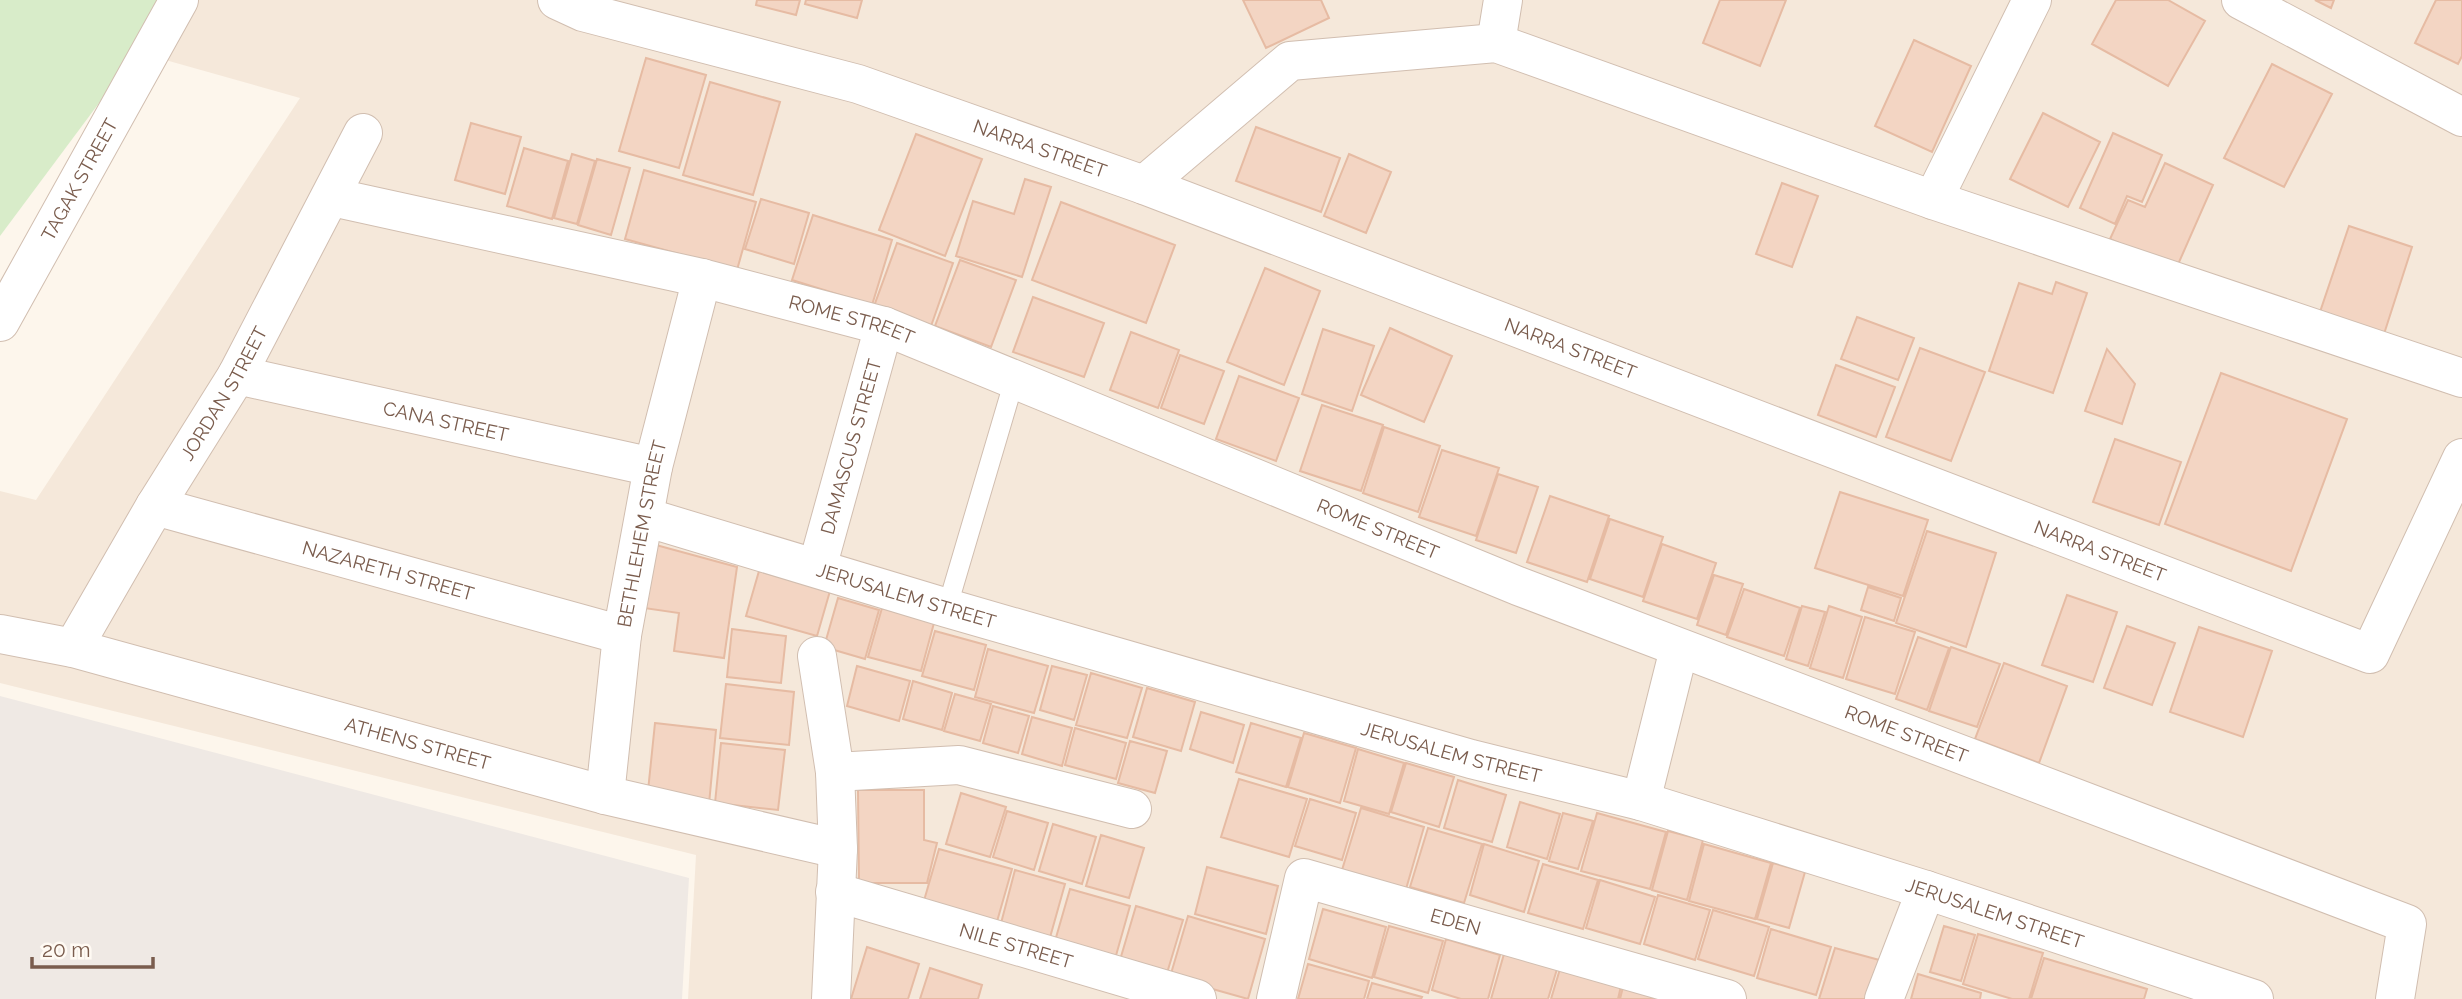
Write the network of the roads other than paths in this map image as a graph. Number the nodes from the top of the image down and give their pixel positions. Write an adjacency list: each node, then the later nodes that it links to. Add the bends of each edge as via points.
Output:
1 (179, 0): 13 (street, TAGAK STREET)
2 (1503, 0): 6 (street)
3 (2032, 0): 11 (street)
4 (2241, 0): 7 (street)
5 (576, 4): 9 (street, NARRA STREET, via 858,83)
6 (1496, 43): 9 (street, via 1290,61); 11 (street)
7 (2462, 117)
8 (363, 133): 10 (street, JORDAN STREET)
9 (1144, 185): 18 (street, NARRA STREET, via 2370,654)
10 (332, 197): 12 (street, ROME STREET); 15 (street, JORDAN STREET)
11 (1933, 200): 16 (street)
12 (702, 278): 14 (street, ROME STREET); 19 (street, BETHLEHEM STREET)
13 (0, 322)
14 (884, 326): 17 (street, ROME STREET); 22 (street, DAMASCUS STREET)
15 (237, 375): 19 (street, CANA STREET); 20 (street, JORDAN STREET)
16 (2462, 378)
17 (1014, 381): 23 (lane); 27 (street, ROME STREET)
18 (2462, 458)
19 (653, 467): 21 (street, BETHLEHEM STREET)
20 (155, 506): 25 (street, NAZARETH STREET); 26 (street, JORDAN STREET)
21 (645, 517): 22 (street, JERUSALEM STREET); 25 (street, BETHLEHEM STREET)
22 (817, 568): 23 (street, JERUSALEM STREET)
23 (947, 608): 31 (street, JERUSALEM STREET, via 1471,759)
24 (0, 634): 26 (street, ATHENS STREET)
25 (622, 635): 30 (street, BETHLEHEM STREET)
26 (73, 648): 30 (street, ATHENS STREET)
27 (1679, 649): 31 (street); 42 (street, ROME STREET, via 2407,924)
28 (817, 656): 29 (street)
29 (835, 772): 32 (street, via 959,765); 33 (street)
30 (605, 795): 33 (street, ATHENS STREET)
31 (1641, 801): 34 (street, JERUSALEM STREET)
32 (1132, 809)
33 (838, 849): 35 (street)
34 (1926, 890): 40 (street); 41 (street, JERUSALEM STREET)
35 (835, 892): 36 (street); 37 (street, NILE STREET)
36 (831, 999)
37 (1197, 999)
38 (1276, 999): 39 (street, EDEN, via 1304,878)
39 (1727, 999)
40 (1884, 999)
41 (2254, 999)
42 (2395, 999)

